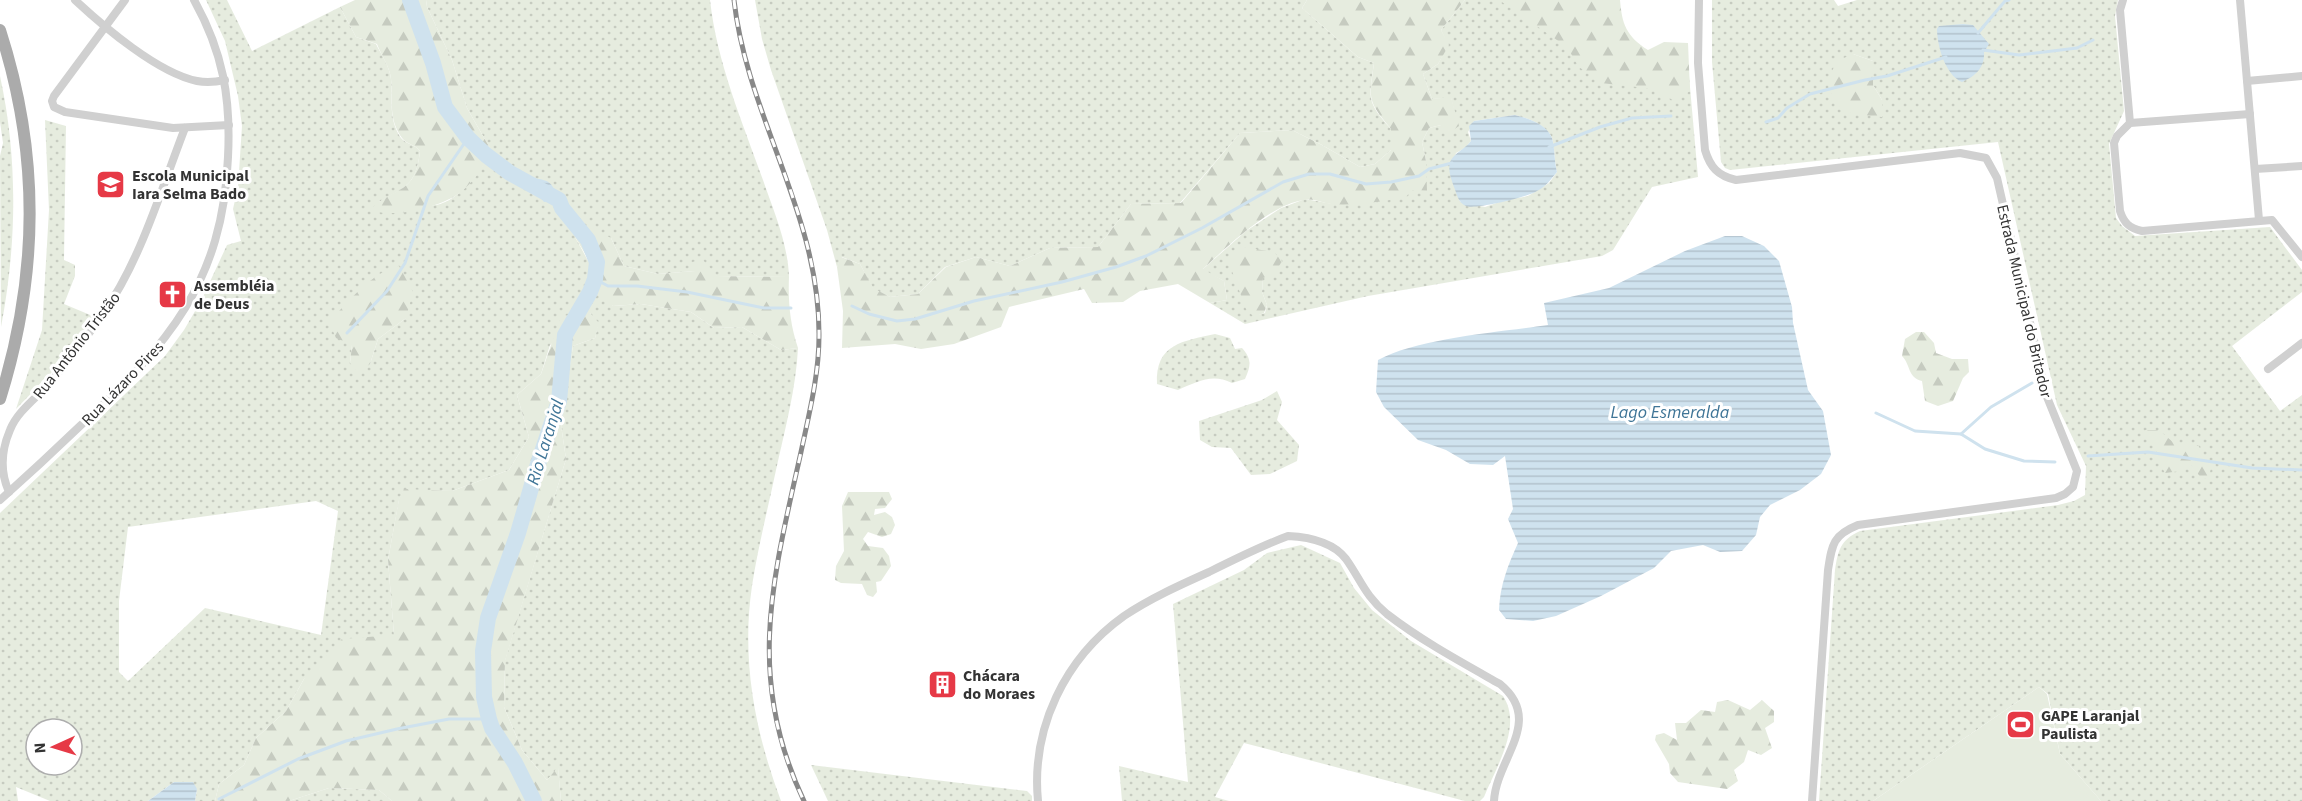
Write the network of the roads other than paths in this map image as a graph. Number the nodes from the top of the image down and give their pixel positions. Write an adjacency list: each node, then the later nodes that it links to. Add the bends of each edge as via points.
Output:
1 (75, 0): 7 (street)
2 (125, 0): 7 (street)
3 (194, 0): 10 (street, Rua Lázaro Pires, via 214,43)
4 (1699, 0): 27 (street, Estrada Municipal do Britador, via 1698,63 1705,150 1708,162 1726,178 1736,180 1960,153 1986,158 1997,178 2047,397 2077,471 2073,486 2056,498 1858,525 1834,541 1828,570)
5 (2123, 0): 13 (street, via 2120,10)
6 (2240, 0): 11 (street)
7 (105, 26): 10 (street, via 185,77 200,82); 15 (street, via 54,96 52,103 56,109)
8 (0, 30): 22 (main road, via 26,134 31,213 25,292)
9 (2302, 76): 11 (street)
10 (225, 80): 14 (street, Rua Lázaro Pires)
11 (2247, 81): 12 (street)
12 (2250, 114): 13 (street); 17 (street)
13 (2130, 123): 18 (street, via 2114,143 2120,211 2128,226 2142,231)
14 (230, 125): 15 (street); 23 (street, Rua Lázaro Pires, via 223,214 205,270 189,303 136,374)
15 (185, 128): 23 (street, Rua Antônio Tristão, via 120,288 9,431 2,470)
16 (2302, 166): 17 (street)
17 (2255, 169): 18 (street)
18 (2259, 220): 19 (street, via 2276,223)
19 (2302, 257)
20 (2302, 344): 21 (street)
21 (2268, 369)
22 (0, 399)
23 (9, 492): 24 (street, Rua Lázaro Pires)
24 (0, 500)
25 (1493, 800): 26 (street, via 1518,731 1518,708 1509,692 1388,614 1369,596 1335,549 1288,536 1145,603 1092,644 1065,680 1046,721 1038,765)
26 (1038, 801)
27 (1812, 801)

